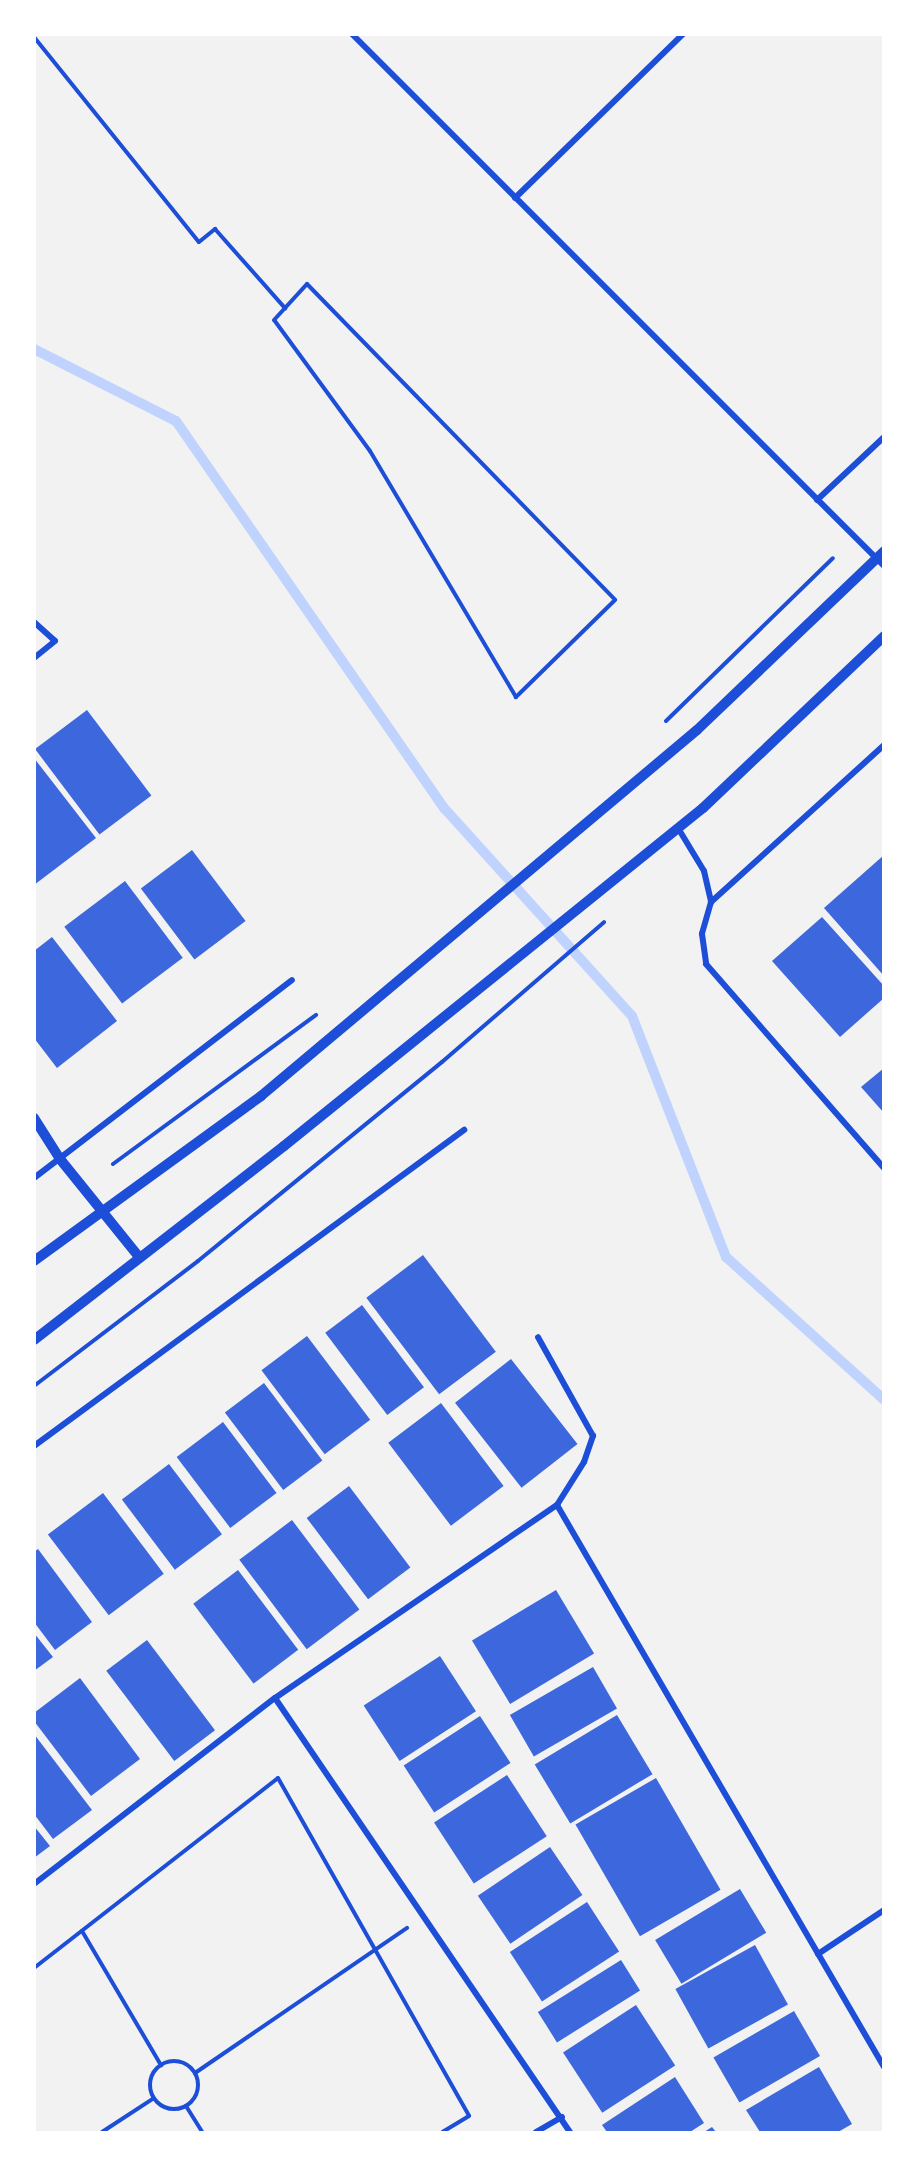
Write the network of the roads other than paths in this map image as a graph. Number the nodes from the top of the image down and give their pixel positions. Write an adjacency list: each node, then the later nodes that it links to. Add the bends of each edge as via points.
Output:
1 (351, 34): 3 (street)
2 (683, 34): 3 (street)
3 (515, 198): 5 (street)
4 (884, 437): 5 (street)
5 (817, 500): 6 (street)
6 (881, 559): 19 (street, via 698,730 261,1096)
7 (34, 622): 9 (street, via 55,640)
8 (884, 636): 11 (street)
9 (34, 658)
10 (884, 745): 12 (street)
11 (678, 828): 12 (street, via 704,872); 20 (street)
12 (711, 902): 17 (street, via 702,934 706,964)
13 (292, 980): 16 (street)
14 (34, 1118): 16 (street)
15 (464, 1130): 24 (street)
16 (60, 1160): 18 (street); 19 (street)
17 (884, 1168)
18 (34, 1178)
19 (104, 1210): 20 (street); 21 (street)
20 (140, 1258): 23 (street)
21 (34, 1261)
22 (538, 1337): 25 (street, via 593,1436 584,1462)
23 (34, 1340)
24 (34, 1446)
25 (557, 1505): 26 (street); 29 (street)
26 (275, 1698): 27 (street); 31 (street)
27 (34, 1884)
28 (884, 1910): 29 (street)
29 (818, 1954): 30 (street)
30 (884, 2067)
31 (562, 2117): 32 (street); 33 (street)
32 (536, 2133)
33 (570, 2133)

